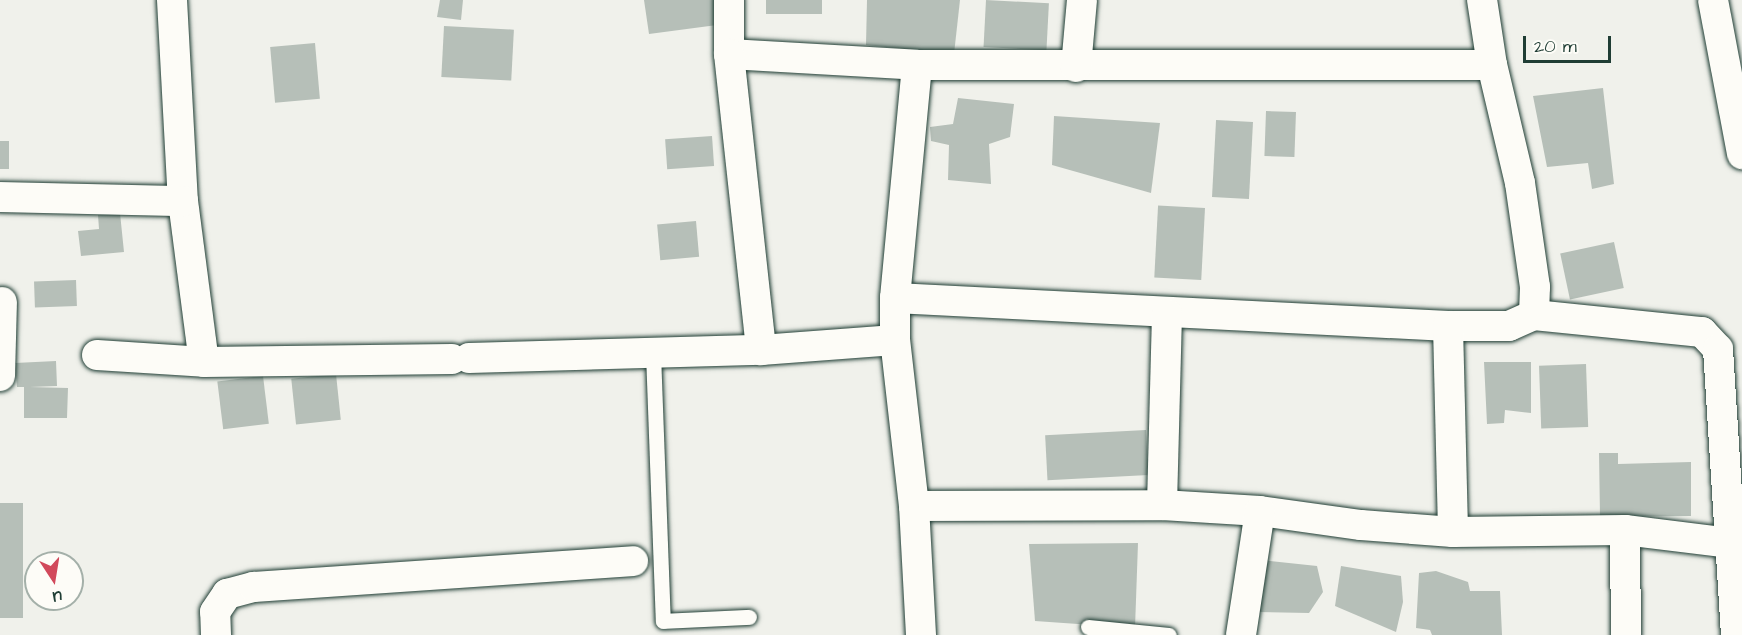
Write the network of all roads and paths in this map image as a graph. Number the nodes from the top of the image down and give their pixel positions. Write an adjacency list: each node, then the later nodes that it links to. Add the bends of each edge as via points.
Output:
1 (172, 0): 12 (street)
2 (729, 0): 6 (street)
3 (1082, 0): 9 (street)
4 (1482, 0): 7 (street)
5 (1713, 0): 10 (street)
6 (729, 54): 8 (street); 19 (street)
7 (1492, 64): 9 (street); 16 (street, via 1520,183 1535,287)
8 (917, 65): 9 (street); 13 (street)
9 (1076, 67)
10 (1742, 154)
11 (0, 197): 12 (street)
12 (183, 201): 22 (street)
13 (895, 298): 15 (street); 18 (street)
14 (2, 302): 23 (street)
15 (1167, 314): 17 (street); 25 (street)
16 (1534, 315): 17 (street, via 1509,326); 29 (street, via 1702,332 1718,349)
17 (1448, 326): 28 (street)
18 (895, 340): 19 (street); 24 (street)
19 (761, 350): 20 (street)
20 (653, 354): 22 (street); 31 (lane, via 663,621)
21 (97, 355): 22 (street)
22 (204, 362)
23 (0, 376)
24 (914, 506): 25 (street); 34 (street)
25 (1162, 506): 26 (street)
26 (1260, 511): 28 (street); 36 (street)
27 (1625, 530): 28 (street); 29 (street); 37 (street)
28 (1453, 532)
29 (1729, 543): 38 (street)
30 (633, 561): 33 (street, via 254,587 227,594 215,612)
31 (749, 617)
32 (1088, 627): 35 (lane)
33 (216, 635)
34 (921, 635)
35 (1169, 635)
36 (1241, 635)
37 (1626, 635)
38 (1736, 635)

